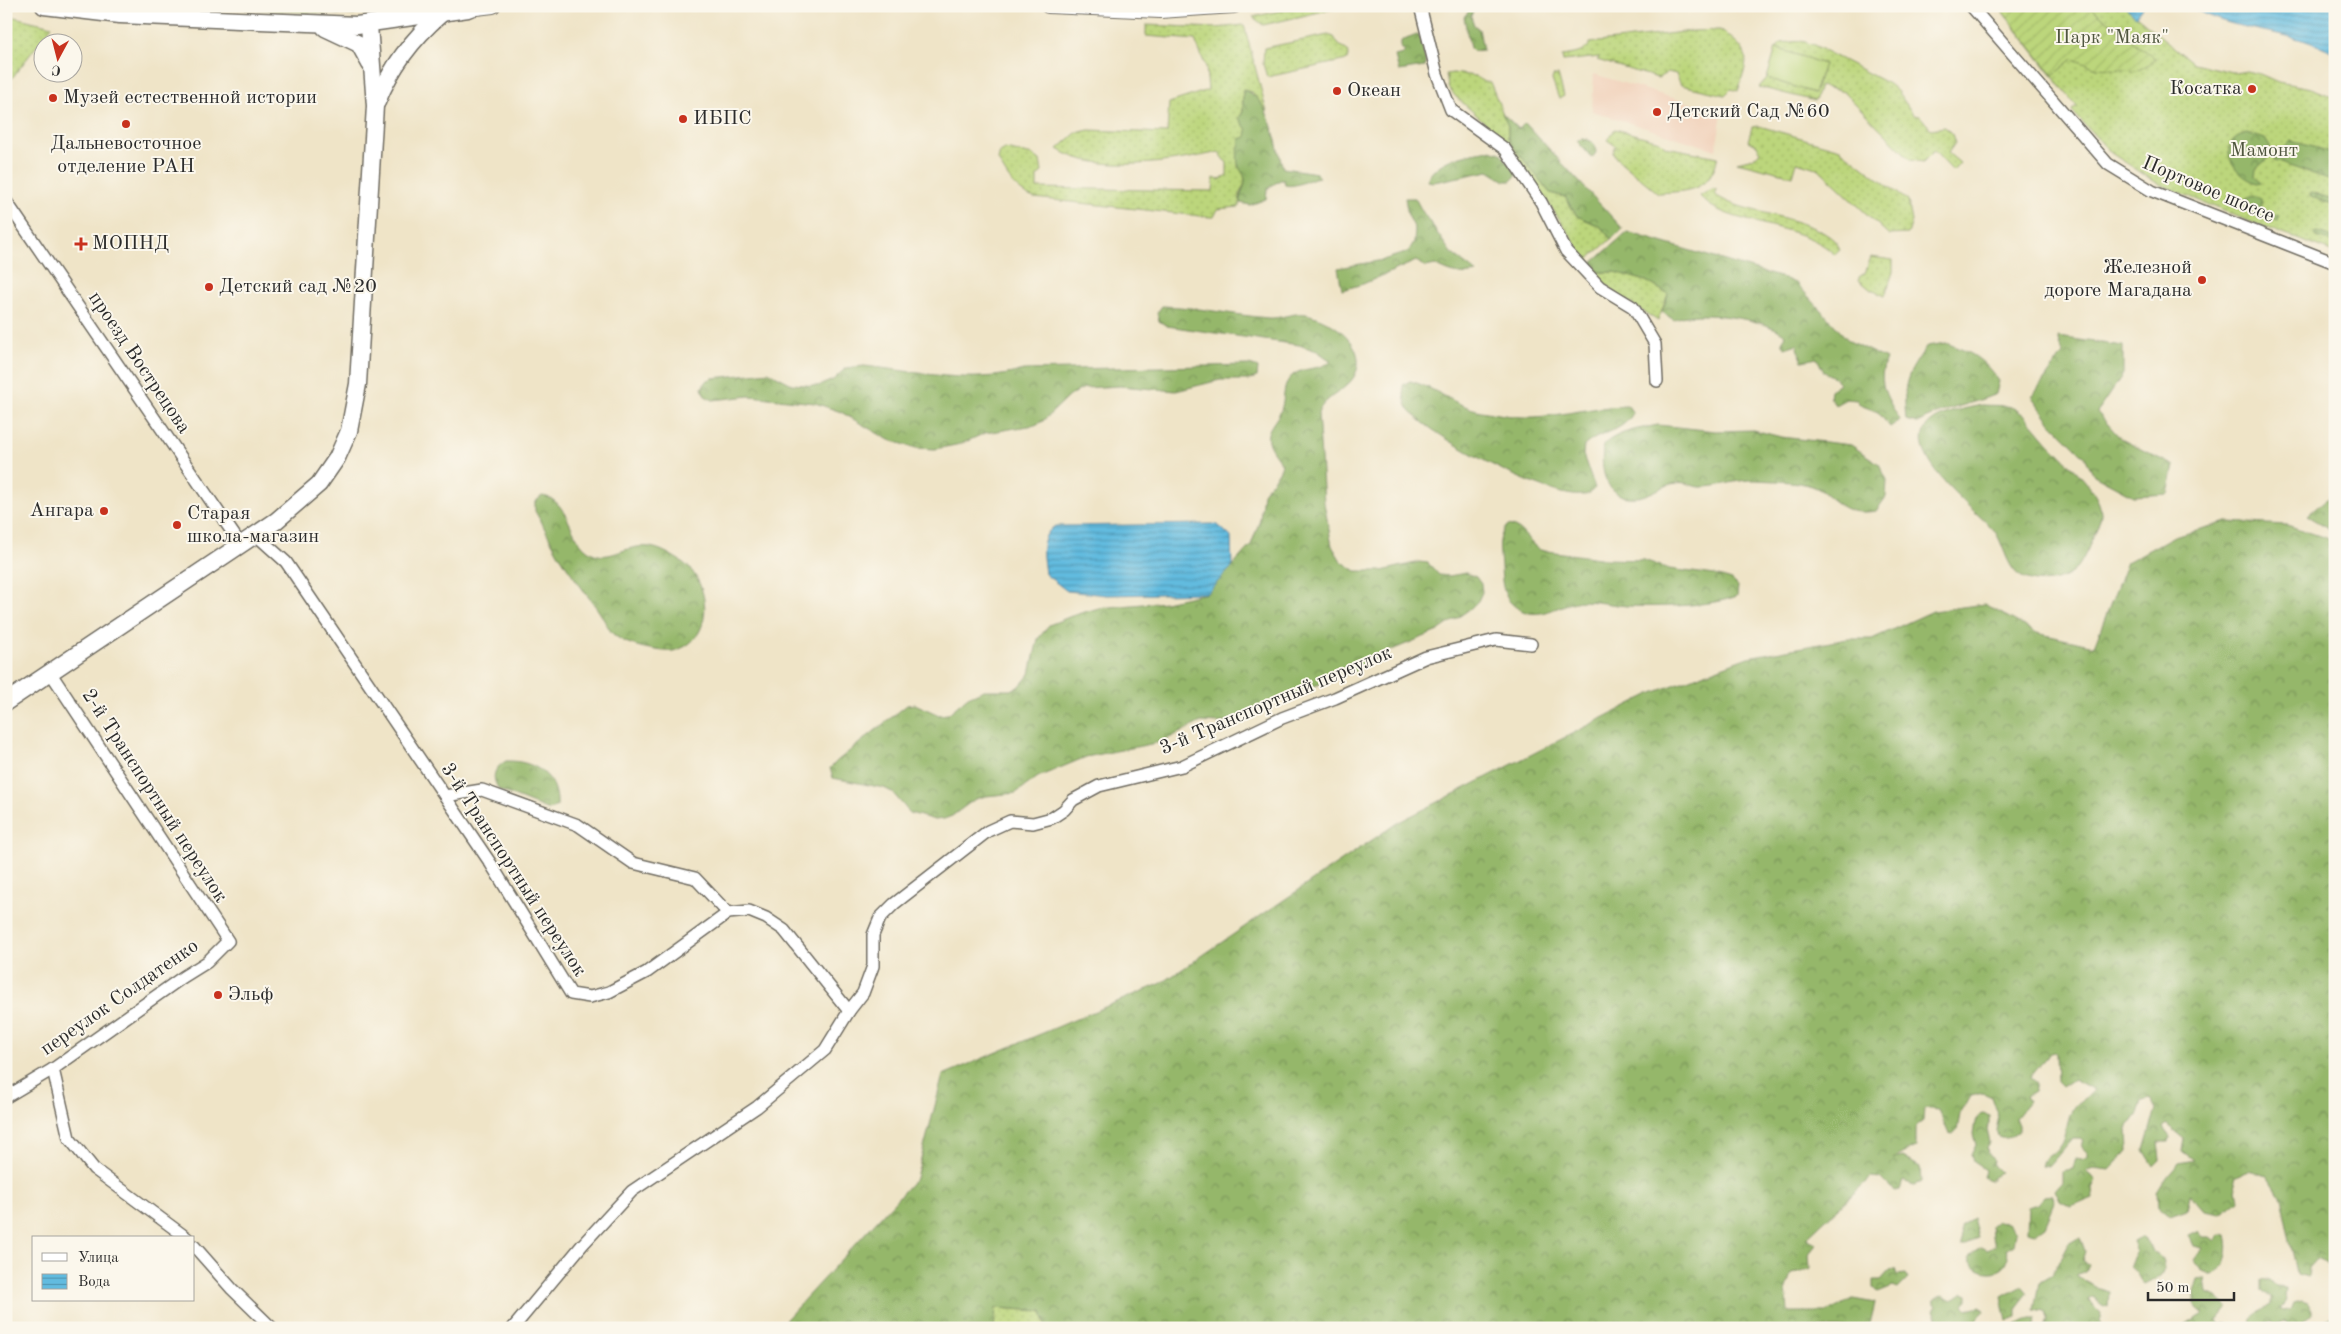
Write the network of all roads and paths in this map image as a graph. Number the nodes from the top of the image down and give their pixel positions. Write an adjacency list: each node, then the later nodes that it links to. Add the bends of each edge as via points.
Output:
1 (44, 6): 9 (main road, via 104,14)
2 (493, 6): 7 (street)
3 (1048, 6): 4 (street, via 1160,11)
4 (1234, 6)
5 (1420, 6): 15 (street, via 1436,74 1451,110 1505,149 1541,202 1566,251 1600,287 1632,308 1655,344)
6 (1970, 6): 14 (street, Портовое шоссе, via 2108,164 2152,191)
7 (468, 8): 8 (main road)
8 (437, 9): 10 (main road, via 400,21); 12 (main road, via 385,82)
9 (303, 23): 10 (main road); 11 (main road, via 354,41 365,54)
10 (369, 24): 11 (main road)
11 (373, 74): 12 (main road)
12 (376, 106): 16 (main road, via 353,418 344,445 319,484)
13 (6, 201): 17 (street, проезд Вострецова)
14 (2335, 263)
15 (1657, 381)
16 (256, 535): 17 (main road); 21 (street, 3-й Транспортный переулок, via 286,562)
17 (241, 545): 19 (main road)
18 (1531, 644): 24 (street, 3-й Транспортный переулок, via 1496,640 1426,657 1282,718 1182,766 1099,786 1052,818 1033,823 1010,820 988,831 880,918 873,936 873,966 863,993)
19 (50, 672): 20 (main road); 23 (street, 2-й Транспортный переулок)
20 (6, 702)
21 (445, 796): 22 (street, via 482,790 578,825 633,863 695,878); 22 (street, 3-й Транспортный переулок, via 571,994 590,997 609,992 647,972)
22 (728, 913): 24 (street, via 749,911 784,930)
23 (228, 941): 25 (street, переулок Солдатенко, via 208,962)
24 (850, 1012): 30 (street, 3-й Транспортный переулок, via 825,1050 757,1107 632,1191)
25 (53, 1069): 26 (street, переулок Солдатенко); 27 (street, via 70,1138 84,1159)
26 (6, 1097)
27 (184, 1236)
28 (195, 1247): 29 (street)
29 (272, 1328)
30 (513, 1328)

